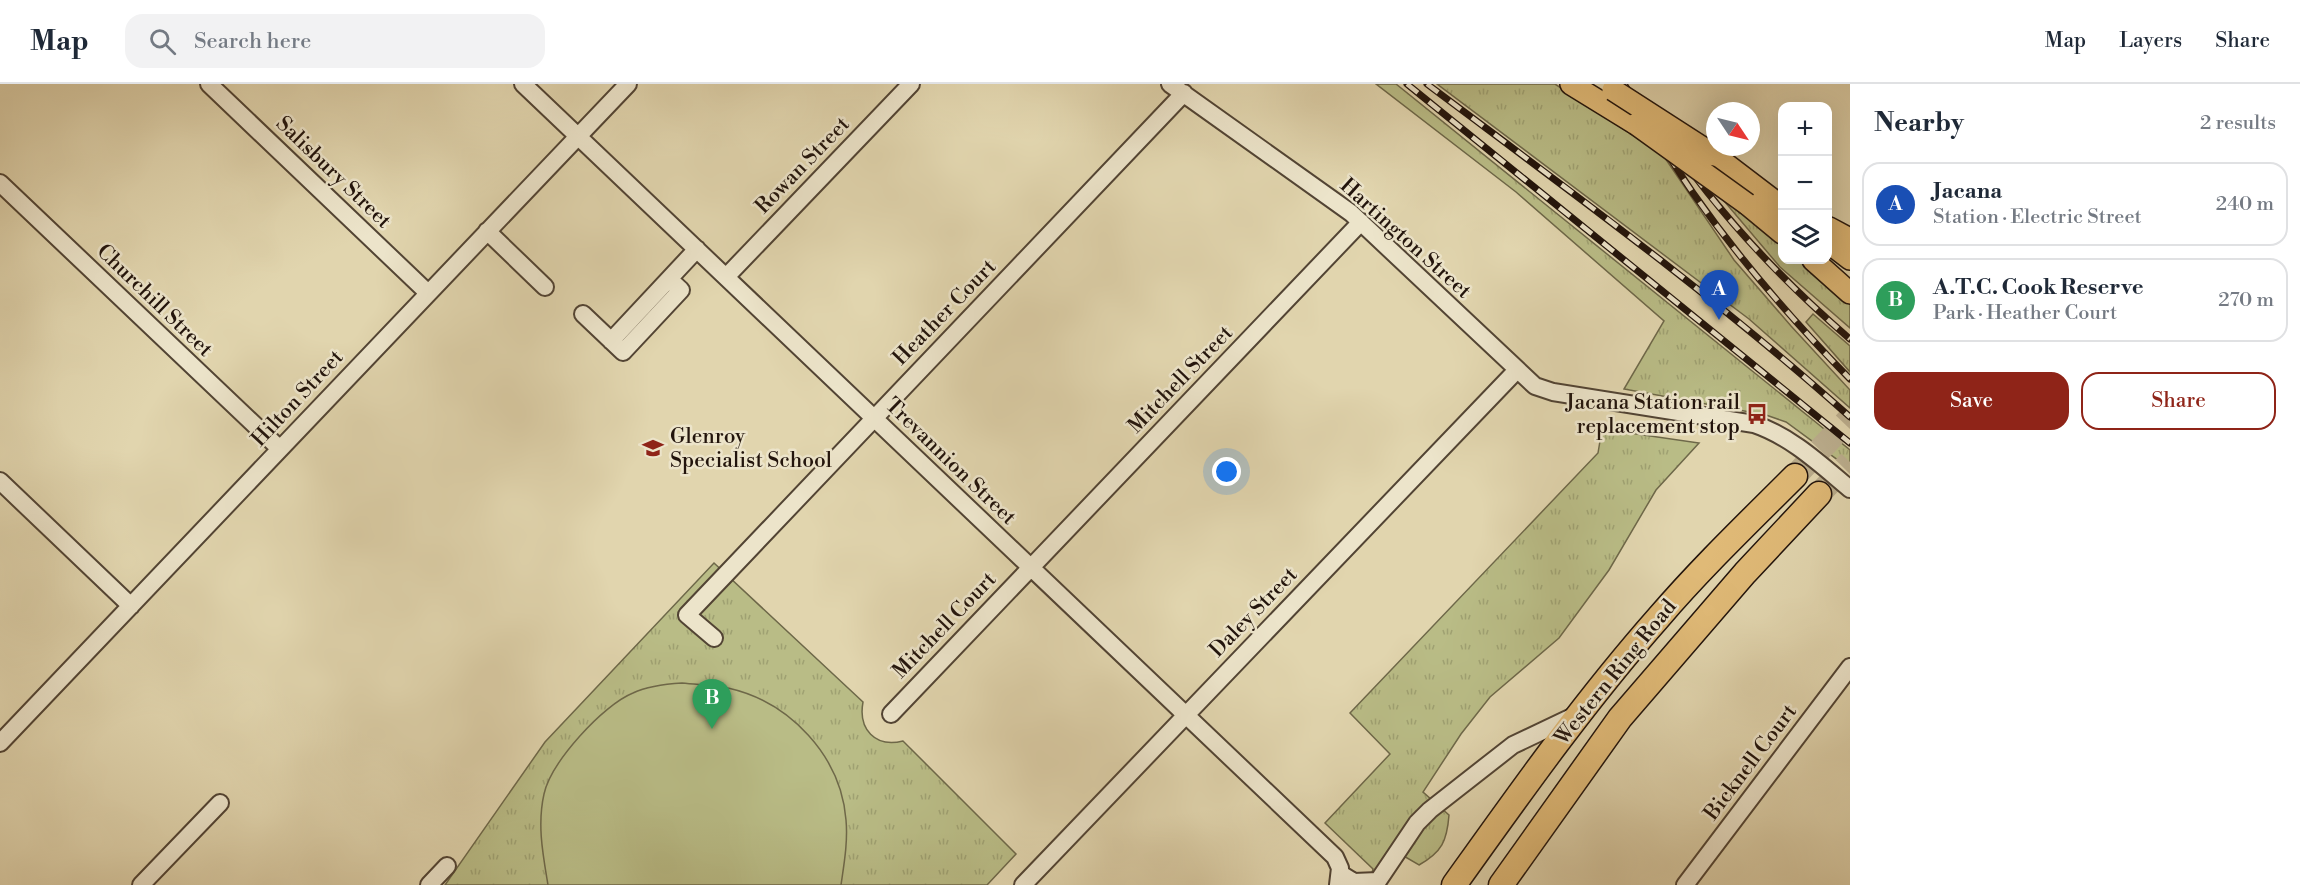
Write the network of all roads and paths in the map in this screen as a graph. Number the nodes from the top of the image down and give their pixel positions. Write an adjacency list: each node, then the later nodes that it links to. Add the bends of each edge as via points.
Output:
1 (209, 84): 22 (street, Salisbury Street)
2 (523, 84): 8 (street, Trevannion Street)
3 (628, 84): 8 (street, Hilton Street)
4 (910, 84): 20 (street, Rowan Street)
5 (1571, 84): 12 (main road, bridge, via 1636,124)
6 (1609, 87): 10 (main road, bridge, via 1714,155)
7 (1177, 89): 11 (street, Hartington Street); 26 (street, Heather Court)
8 (578, 137): 13 (street, Hilton Street); 17 (street, Trevannion Street)
9 (0, 183): 27 (street, Churchill Street)
10 (1778, 204)
11 (1361, 222): 25 (street, Hartington Street); 32 (street, Mitchell Street)
12 (1778, 230)
13 (487, 231): 21 (street); 22 (street, Hilton Street)
14 (1832, 232): 15 (highway)
15 (1850, 241)
16 (1832, 246): 18 (main road)
17 (697, 249): 20 (street, Trevannion Street); 24 (street, via 611,341)
18 (1850, 259)
19 (1817, 264): 23 (main road)
20 (726, 277): 26 (street, Trevannion Street)
21 (545, 287)
22 (428, 293): 27 (street, Hilton Street)
23 (1850, 293)
24 (583, 314)
25 (1516, 371): 30 (street, Hartington Street, via 1541,389 1771,429); 37 (street, Daley Street)
26 (874, 419): 32 (street, Trevannion Street); 34 (street, Heather Court, via 687,615)
27 (280, 449): 33 (street, Hilton Street)
28 (1795, 476): 38 (highway, Western Ring Road, via 1658,617)
29 (0, 481): 33 (street)
30 (1850, 489)
31 (1819, 494): 47 (highway, Western Ring Road, via 1620,718)
32 (1031, 568): 36 (street, Mitchell Court); 37 (street, Trevannion Street)
33 (132, 606): 39 (street, Hilton Street)
34 (714, 638)
35 (1850, 667): 48 (street, Bicknell Court)
36 (891, 714)
37 (1186, 714): 42 (street, Trevannion Street, via 1336,858); 45 (street, Daley Street)
38 (1580, 714): 42 (street, via 1513,745 1430,810 1379,881); 46 (highway, Western Ring Road)
39 (0, 743)
40 (220, 803): 43 (street)
41 (447, 867): 44 (street)
42 (1339, 879)
43 (141, 885)
44 (429, 885)
45 (1023, 885)
46 (1454, 885)
47 (1501, 885)
48 (1685, 885)

